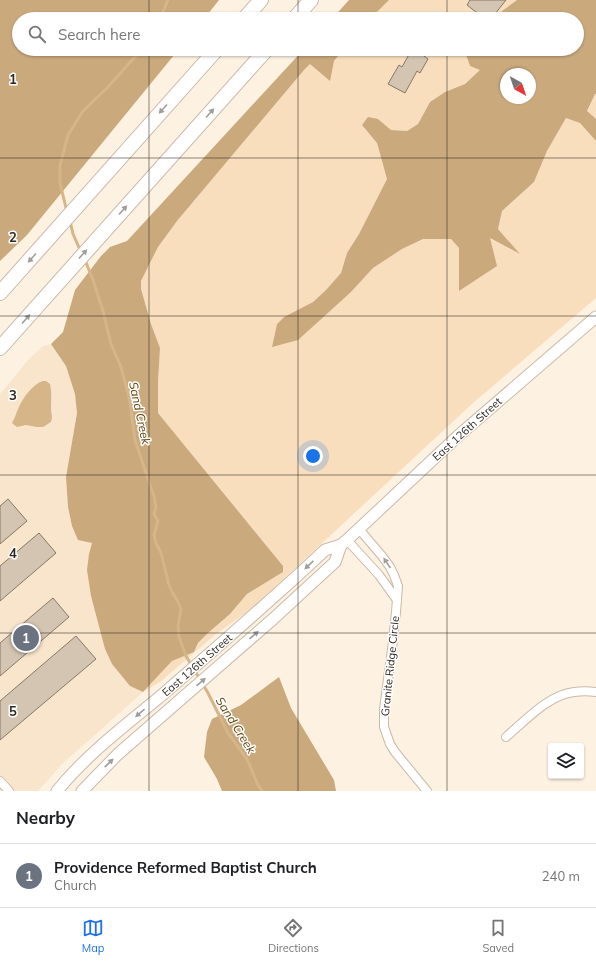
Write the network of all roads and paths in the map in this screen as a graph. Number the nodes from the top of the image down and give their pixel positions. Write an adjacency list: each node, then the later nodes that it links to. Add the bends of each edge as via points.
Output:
1 (261, 0): 3 (highway)
2 (311, 0): 4 (highway)
3 (250, 12)
4 (300, 12)
5 (211, 56): 7 (highway, one-way to 7)
6 (261, 56): 9 (highway, one-way to 6)
7 (0, 293)
8 (596, 317): 10 (main road, East 126th Street, via 458,436)
9 (0, 348)
10 (359, 529): 11 (main road, East 126th Street); 12 (street, Granite Ridge Circle, one-way to 10, via 398,586 390,567)
11 (344, 543): 12 (street, Granite Ridge Circle, via 379,575); 17 (main road, East 126th Street, one-way to 17, via 325,550 262,608 95,751); 18 (main road, East 126th Street, one-way to 11, via 118,754 335,562)
12 (397, 600): 19 (street, Granite Ridge Circle, via 384,727 395,752)
13 (596, 692): 14 (street, via 575,691 555,698)
14 (506, 737)
15 (0, 781): 16 (street)
16 (9, 791)
17 (57, 791)
18 (82, 791)
19 (427, 791)

